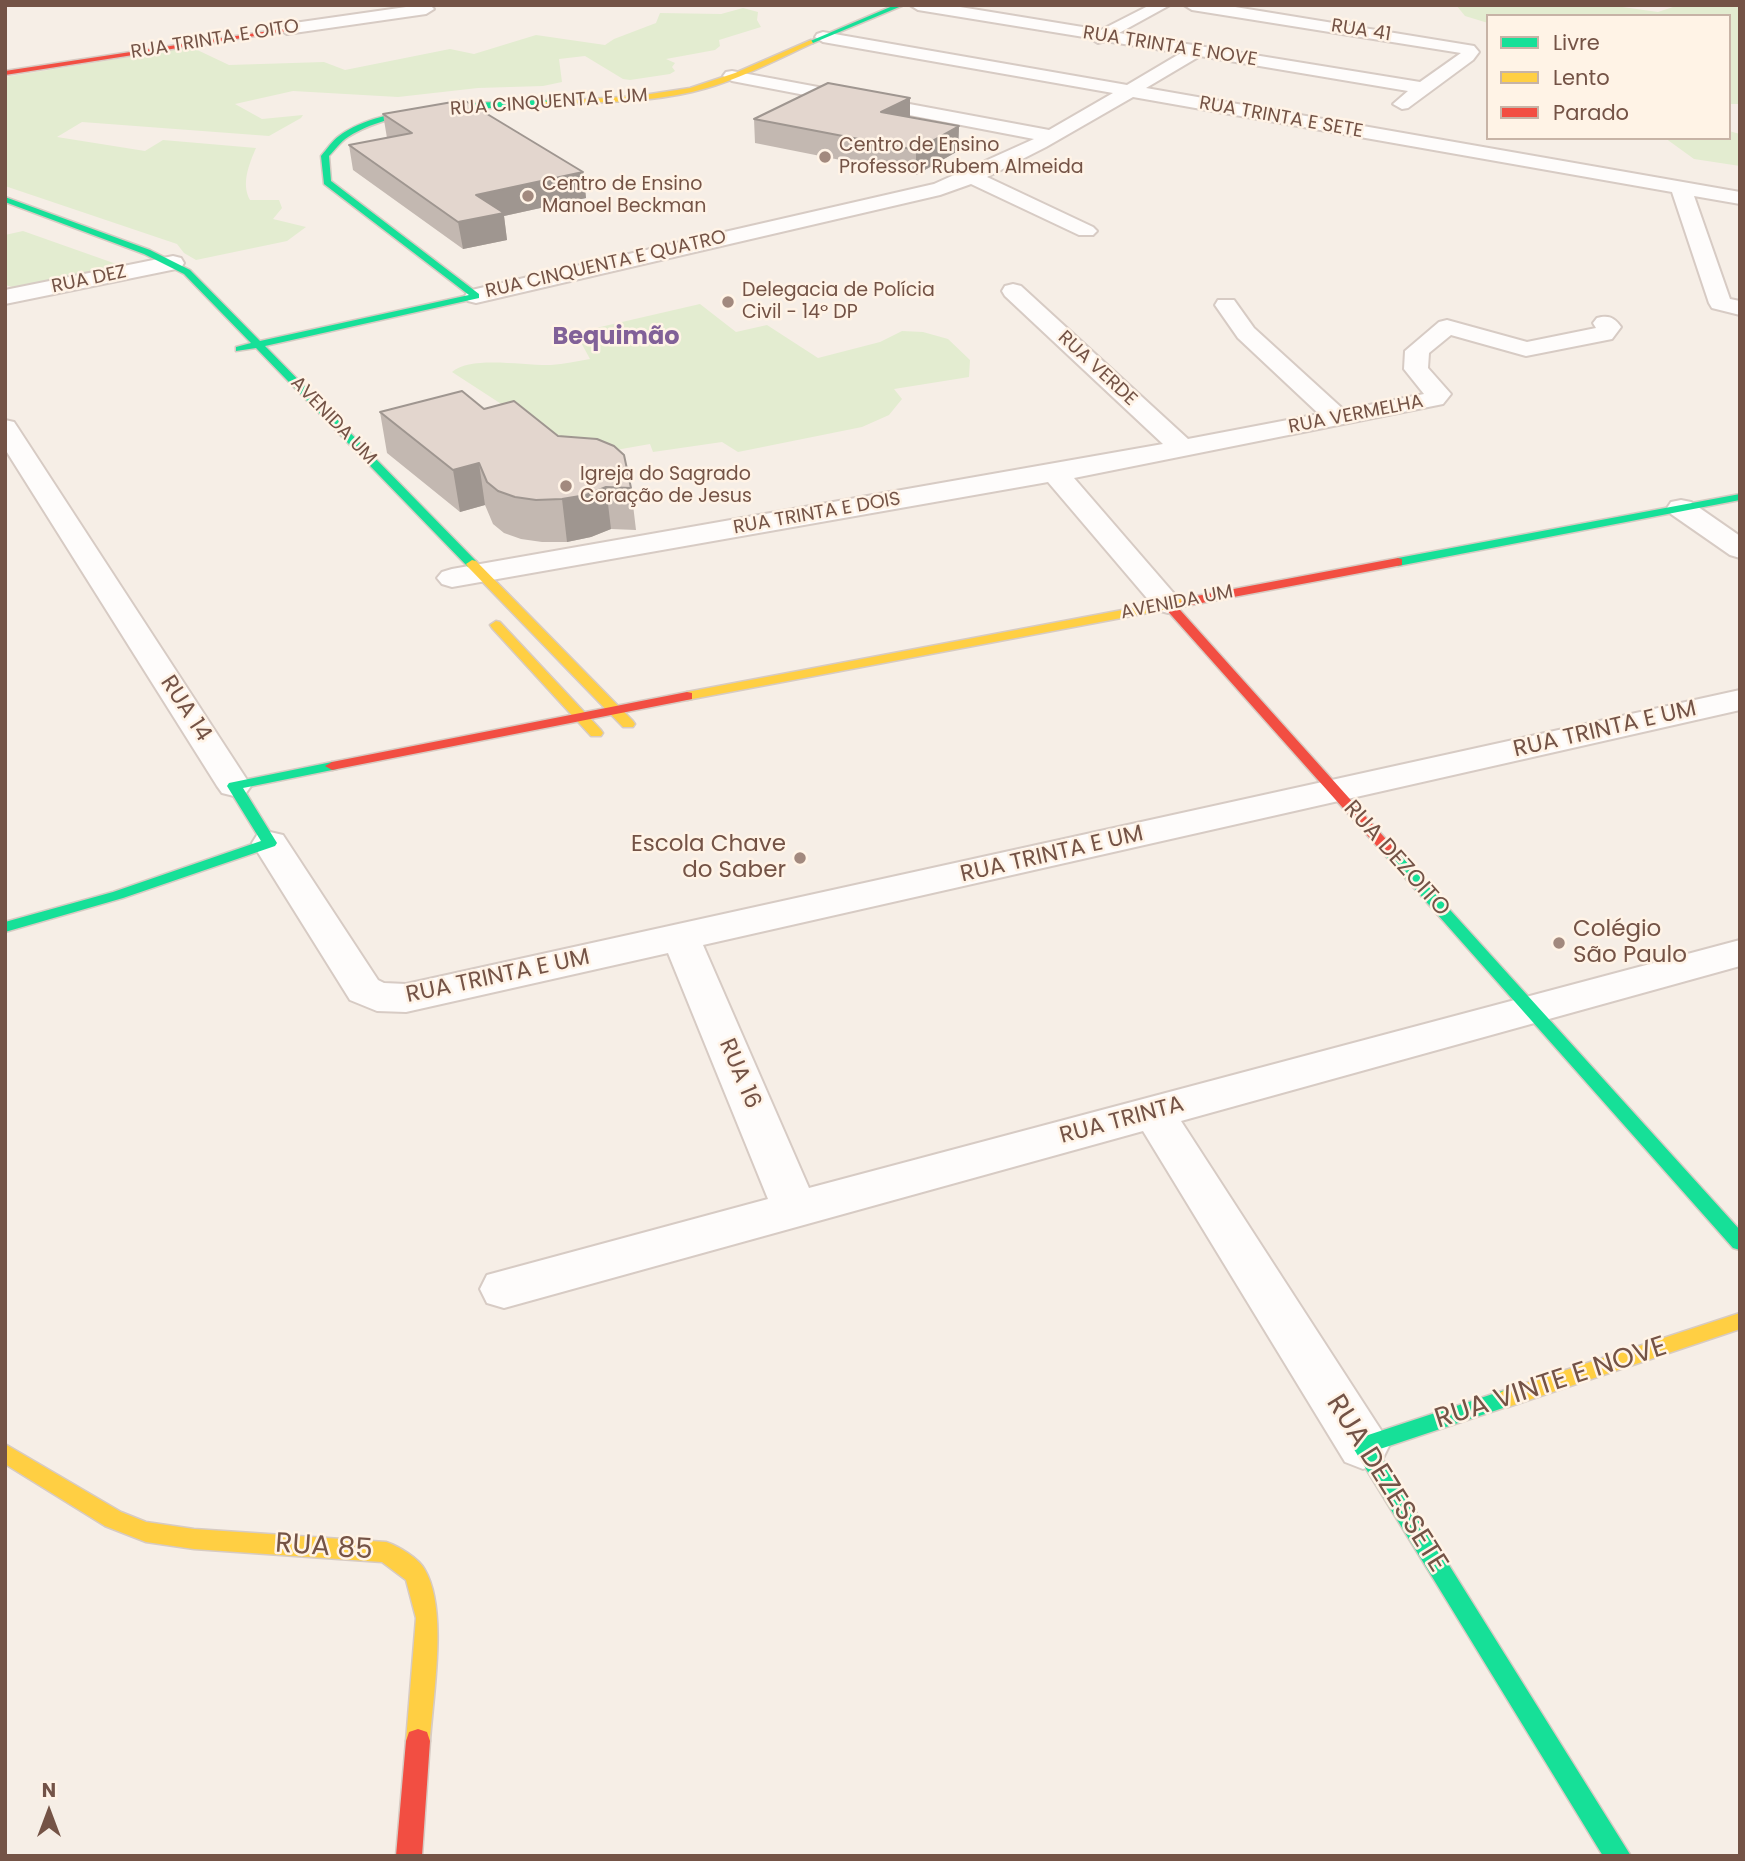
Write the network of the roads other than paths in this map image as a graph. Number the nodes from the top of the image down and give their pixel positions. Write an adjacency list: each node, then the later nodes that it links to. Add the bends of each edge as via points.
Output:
1 (901, 5): 11 (street, RUA CINQUENTA E UM)
2 (918, 5): 10 (street, RUA TRINTA E NOVE)
3 (1163, 5): 10 (street)
4 (1192, 5): 8 (street, RUA 41)
5 (426, 9): 9 (street, RUA TRINTA E OITO)
6 (1349, 12): 8 (street)
7 (270, 17): 9 (street)
8 (1327, 26): 18 (street, RUA 41, via 1448,44 1471,52)
9 (287, 29): 15 (street, RUA TRINTA E OITO)
10 (1103, 36): 12 (street); 13 (street, RUA TRINTA E NOVE)
11 (822, 37): 16 (street, RUA TRINTA E SETE); 17 (street, RUA CINQUENTA E UM)
12 (1081, 46)
13 (1197, 51): 18 (street, RUA TRINTA E NOVE); 19 (street, RUA CINQUENTA E QUATRO)
14 (1049, 62): 16 (street)
15 (5, 73)
16 (1027, 73): 19 (street, RUA TRINTA E SETE)
17 (732, 76): 21 (street); 30 (street, RUA CINQUENTA E UM, via 691,90 652,96 429,111 371,124 335,142 322,168 327,182)
18 (1422, 88): 20 (street)
19 (1127, 91): 20 (street, RUA TRINTA E SETE); 21 (street, RUA CINQUENTA E QUATRO)
20 (1365, 132): 23 (street, RUA TRINTA E SETE)
21 (1050, 136): 22 (street, RUA CINQUENTA E QUATRO)
22 (972, 177): 27 (street); 30 (street, RUA CINQUENTA E QUATRO)
23 (1681, 188): 24 (street, RUA TRINTA E SETE); 33 (street)
24 (1740, 198)
25 (5, 199): 28 (street, AVENIDA UM)
26 (5, 209): 28 (street, AVENIDA UM)
27 (1086, 232)
28 (167, 264): 31 (street, RUA DEZ); 35 (street, AVENIDA UM, via 187,272); 36 (street, AVENIDA UM)
29 (1013, 290): 39 (street, RUA VERDE)
30 (477, 296): 35 (street, RUA CINQUENTA E QUATRO)
31 (5, 297)
32 (1226, 305): 37 (street, via 1246,333)
33 (1730, 305)
34 (1605, 323): 37 (street, RUA VERMELHA, via 1609,327 1604,334 1526,349 1447,327 1417,351 1416,369 1434,387 1438,394 1434,399)
35 (259, 344): 36 (street, RUA CINQUENTA E QUATRO); 46 (street, AVENIDA UM)
36 (244, 354)
37 (1338, 418): 39 (street, RUA VERMELHA)
38 (5, 428): 55 (street, RUA 14)
39 (1182, 448): 40 (street, RUA TRINTA E DOIS)
40 (1055, 473): 46 (street, RUA TRINTA E DOIS); 48 (street, RUA DEZOITO)
41 (1740, 497): 43 (street, AVENIDA UM)
42 (1740, 513): 43 (street, AVENIDA UM)
43 (1690, 515): 44 (street, AVENIDA UM); 45 (street); 48 (street, AVENIDA UM)
44 (1633, 534)
45 (1740, 549)
46 (459, 577): 50 (street, AVENIDA UM)
47 (480, 608): 51 (street)
48 (1180, 617): 50 (street, AVENIDA UM); 54 (street, RUA DEZOITO)
49 (1740, 700): 54 (street, RUA TRINTA E UM)
50 (615, 710): 51 (street, AVENIDA UM); 52 (street, AVENIDA UM, via 638,726)
51 (581, 717): 52 (street); 55 (street, AVENIDA UM)
52 (597, 734): 53 (street, AVENIDA UM)
53 (576, 738)
54 (1335, 790): 58 (street, RUA TRINTA E UM); 61 (street, RUA DEZOITO)
55 (248, 798): 56 (street, RUA 14)
56 (270, 843): 57 (street, via 118,895); 60 (street, RUA 14)
57 (5, 927)
58 (681, 938): 60 (street, RUA TRINTA E UM, via 406,998 377,997); 63 (street, RUA 16)
59 (1740, 953): 61 (street, RUA TRINTA)
60 (364, 990)
61 (1531, 1010): 62 (street, RUA TRINTA); 64 (street, RUA DEZOITO)
62 (1154, 1113): 63 (street, RUA TRINTA); 67 (street, RUA DEZESSETE)
63 (796, 1211): 65 (street, RUA TRINTA)
64 (1740, 1243)
65 (505, 1289)
66 (1740, 1321): 67 (street, RUA VINTE E NOVE)
67 (1363, 1446): 70 (street, RUA DEZESSETE)
68 (5, 1453): 69 (street, RUA 85, via 113,1519 146,1532 386,1552 416,1574 427,1618)
69 (409, 1856)
70 (1618, 1856)

